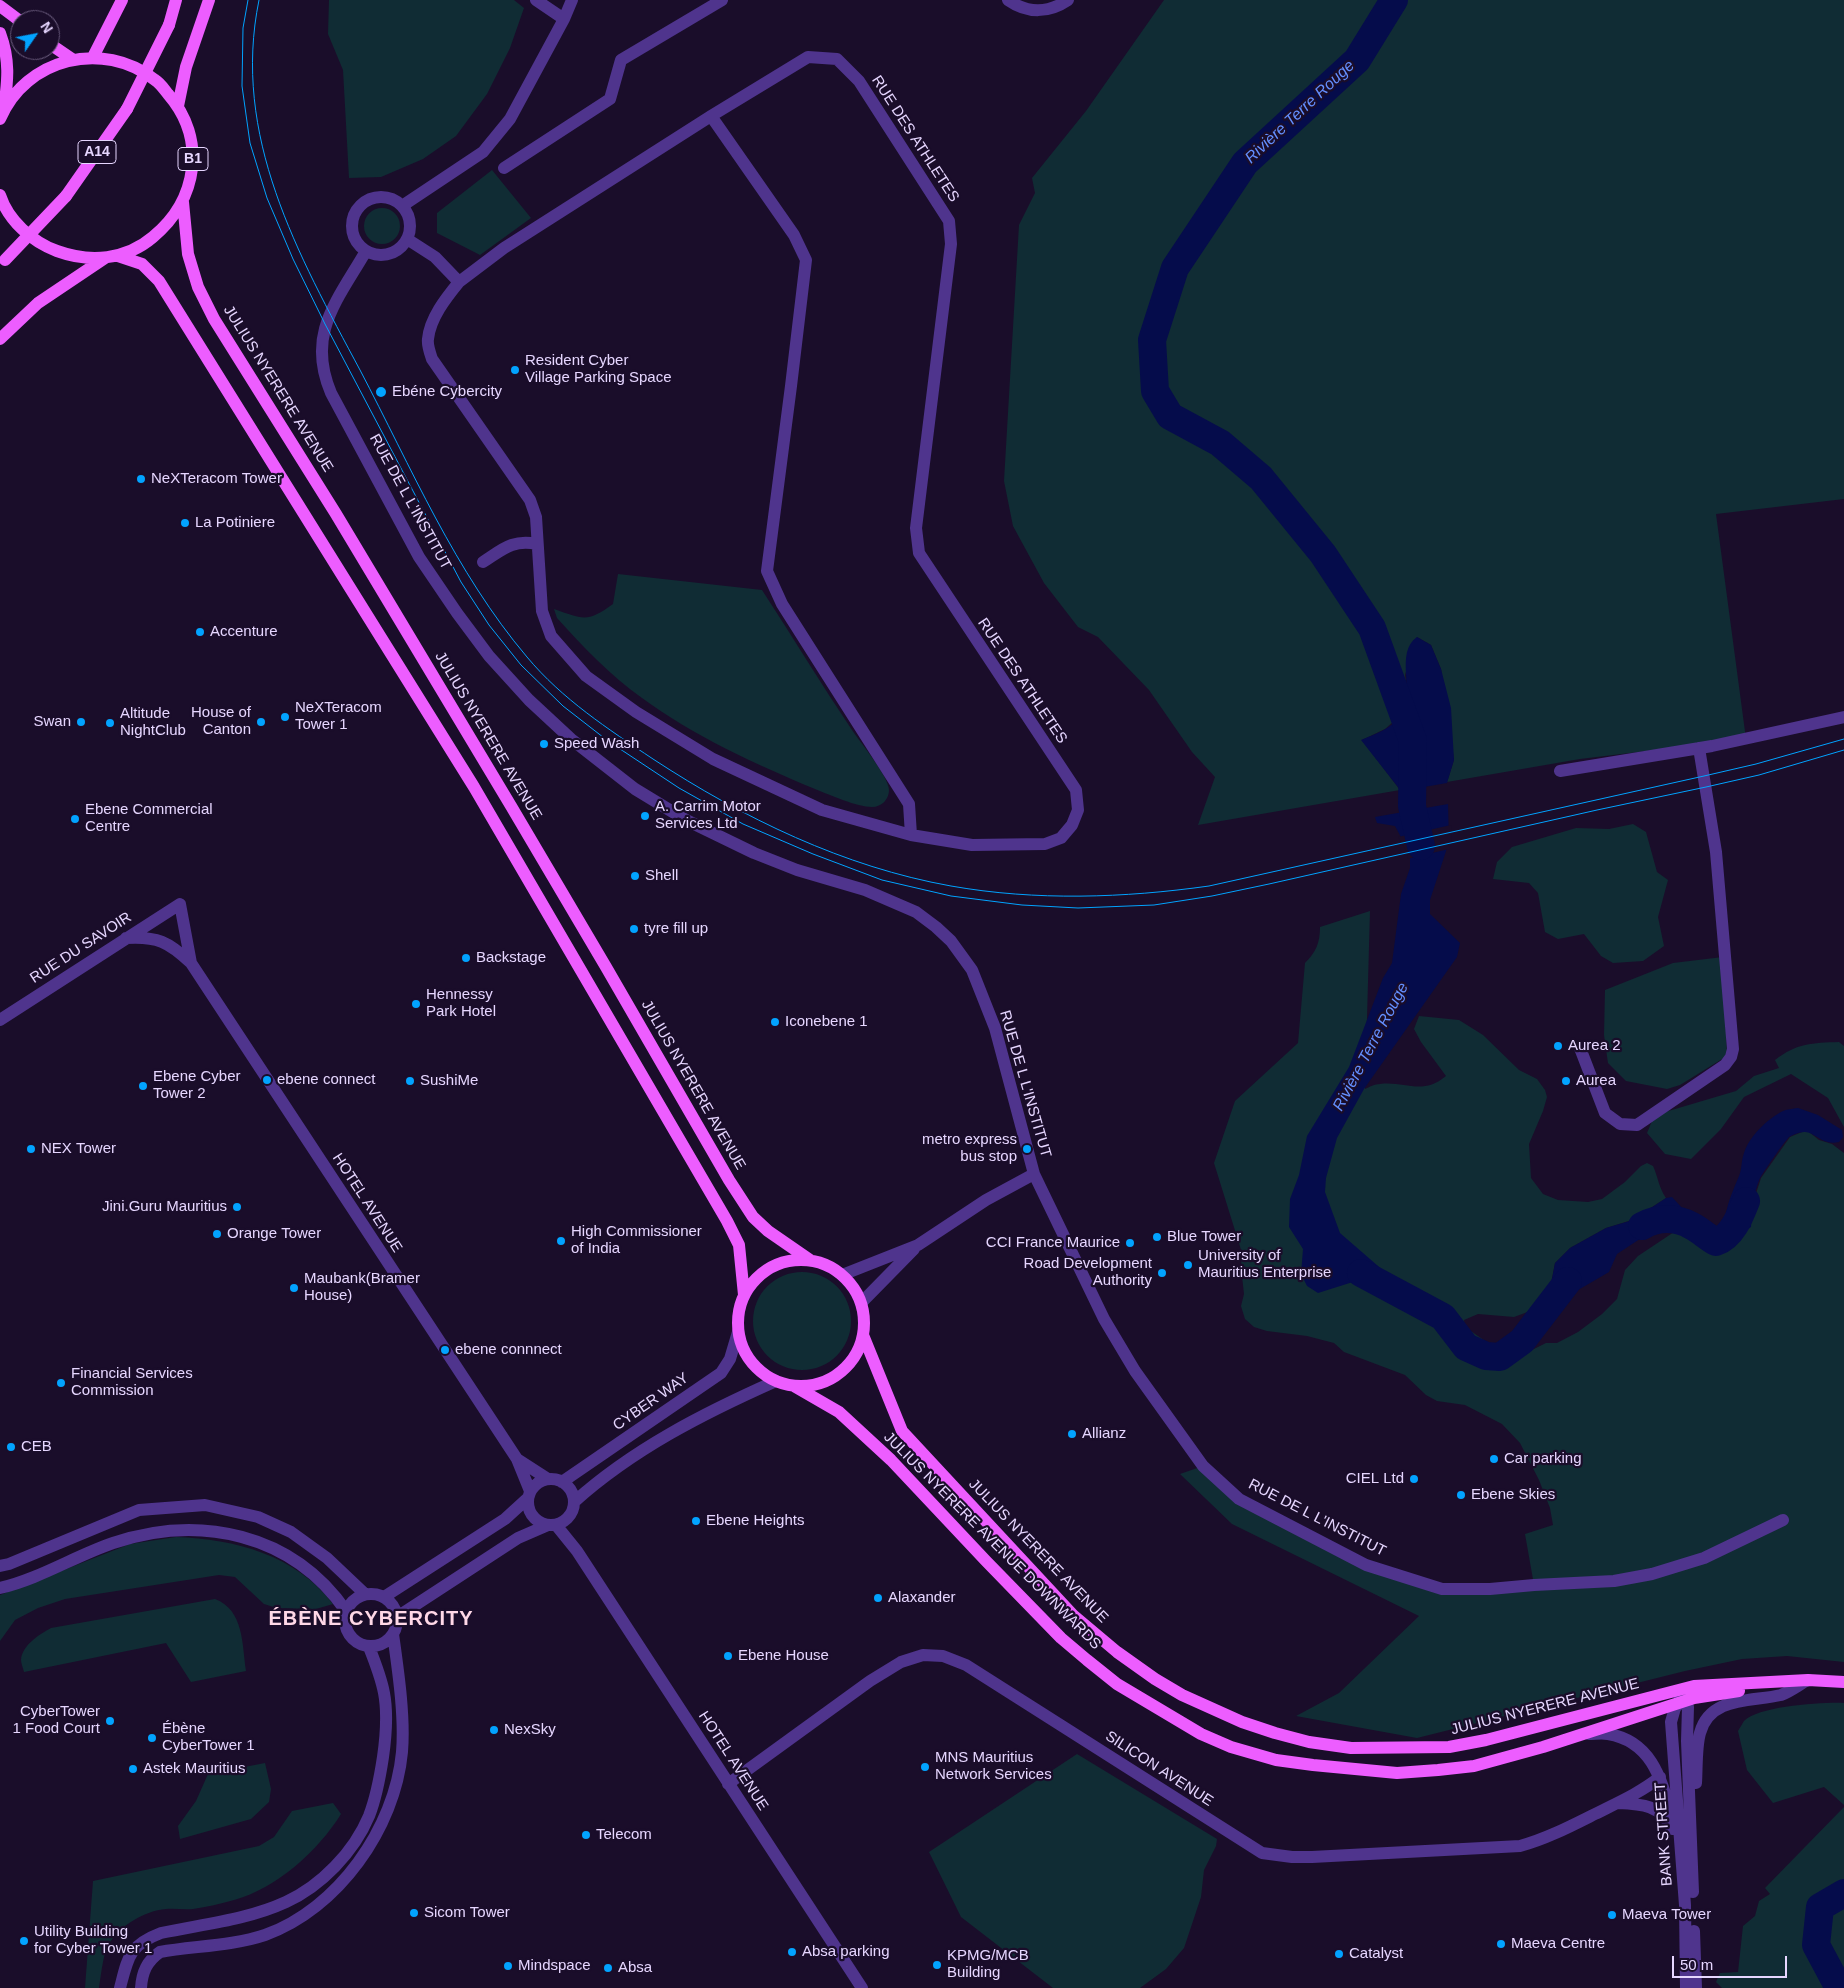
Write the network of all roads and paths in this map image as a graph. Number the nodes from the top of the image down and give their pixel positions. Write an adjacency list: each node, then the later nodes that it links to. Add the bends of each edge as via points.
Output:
1 (122, 0): 12 (main road)
2 (176, 0): 25 (main road, A14, bridge, via 169,25 127,109 66,196)
3 (208, 0): 14 (main road, via 186,68)
4 (536, 0): 9 (street)
5 (572, 0): 9 (street)
6 (722, 0): 17 (street, via 621,60 610,99)
7 (1008, 0): 8 (street, via 1022,9 1035,11 1050,9)
8 (1068, 0)
9 (564, 19): 20 (street, via 510,119 483,152)
10 (0, 33): 15 (main road, JULIUS NYERERE AVENUE / B1, via 6,51 7,81)
11 (60, 51): 13 (main road)
12 (92, 57): 13 (main road, JULIUS NYERERE AVENUE / B1); 14 (main road, JULIUS NYERERE AVENUE / B1, via 126,63 156,80)
13 (72, 59): 15 (main road, JULIUS NYERERE AVENUE / B1, via 44,69 21,87)
14 (178, 106): 19 (main road, JULIUS NYERERE AVENUE / B1, via 190,135 193,162)
15 (2, 115)
16 (711, 116): 26 (street, RUE DES ATHLETES, via 504,248); 33 (street, via 794,236 806,260 767,572 782,604 910,804); 33 (street, RUE DES ATHLETES, via 808,57 837,59 859,81 949,221 951,244 916,528 919,553 1076,790 1078,810 1072,826 1061,838 1045,844 972,845)
17 (504, 168)
18 (0, 195): 24 (main road, JULIUS NYERERE AVENUE / B1, via 20,228 45,247 74,257)
19 (183, 202): 23 (main road, JULIUS NYERERE AVENUE / B1, via 167,226 145,245); 41 (main road, JULIUS NYERERE AVENUE / B1, via 188,254 198,287 214,319 336,514 511,806 728,1180 753,1217)
20 (402, 206): 21 (street, via 410,222); 22 (street, via 395,200 376,197 367,200 354,213 354,239)
21 (407, 239): 22 (street, via 401,247 384,255); 26 (street, via 435,257)
22 (366, 252): 39 (street, RUE DE L L'INSTITUT, via 325,324 321,358 324,376 419,557 457,614 529,700 571,739 635,789 686,820 754,853 797,870 865,890 916,912 951,941 972,970 995,1028)
23 (118, 256): 24 (main road, JULIUS NYERERE AVENUE / B1); 43 (main road, JULIUS NYERERE AVENUE / B1, via 142,264 160,281 474,787 727,1221 739,1245)
24 (105, 258): 27 (main road, via 38,303)
25 (2, 263)
26 (459, 282): 28 (street, RUE DES ATHLETES, via 436,314 428,340 432,359 530,500 536,517)
27 (0, 340)
28 (537, 544): 29 (street, via 523,542 508,546); 33 (street, RUE DES ATHLETES, via 542,611 551,636 586,676 636,712 713,759 822,810)
29 (483, 562)
30 (1844, 717): 31 (street)
31 (1700, 748): 32 (street); 38 (street, via 1716,852 1733,1049 1731,1057 1725,1065 1637,1126 1620,1124 1605,1113)
32 (1560, 771)
33 (911, 835)
34 (180, 904): 35 (street, RUE DU SAVOIR); 36 (street, HOTEL AVENUE)
35 (126, 938): 36 (street, HOTEL AVENUE, via 162,940); 37 (street, RUE DU SAVOIR)
36 (191, 963): 49 (street, HOTEL AVENUE)
37 (0, 1020)
38 (1580, 1048)
39 (1034, 1174): 40 (street, via 986,1200); 55 (street, RUE DE L L'INSTITUT, via 1104,1319 1135,1371 1203,1466 1239,1499 1366,1564 1442,1589 1614,1581 1652,1574 1704,1558)
40 (918, 1245): 42 (street); 44 (street)
41 (810, 1260): 42 (main road, B1); 43 (main road, B1, via 790,1261 771,1267 755,1279)
42 (842, 1275): 44 (main road, B1)
43 (744, 1295): 45 (main road, B1, via 738,1313)
44 (861, 1303): 46 (main road, B1)
45 (738, 1332): 47 (main road, B1, via 745,1352 758,1369); 51 (street, CYBER WAY, via 730,1359 721,1373)
46 (863, 1335): 48 (main road, B1, via 846,1368 822,1382); 69 (main road, JULIUS NYERERE AVENUE / B1, via 902,1431 1019,1560 1073,1615 1117,1652 1182,1695 1212,1710 1275,1734 1309,1742 1351,1748 1416,1749 1486,1740)
47 (776, 1381): 48 (main road, B1); 53 (street, via 659,1439)
48 (794, 1386): 70 (main road, JULIUS NYERERE AVENUE DOWNWARDS, via 840,1412 1061,1638 1117,1684 1200,1734 1276,1760 1397,1773 1474,1766)
49 (517, 1459): 50 (street, HOTEL AVENUE); 52 (street, HOTEL AVENUE)
50 (548, 1479): 51 (street); 52 (street, via 541,1481)
51 (562, 1482): 53 (street, via 568,1487)
52 (529, 1495): 56 (street, via 530,1513 540,1523); 61 (street, via 505,1519)
53 (574, 1502): 54 (street)
54 (569, 1517): 56 (street); 57 (street, HOTEL AVENUE)
55 (1783, 1520)
56 (552, 1525): 57 (street, HOTEL AVENUE); 63 (street, via 518,1538)
57 (578, 1551): 72 (street, HOTEL AVENUE)
58 (0, 1566): 60 (street, via 139,1510 205,1505 258,1517 291,1532 327,1558)
59 (0, 1588): 62 (street, via 142,1534 184,1530 226,1532 277,1550 311,1572)
60 (365, 1594): 61 (street); 62 (street, via 352,1602)
61 (384, 1597): 63 (street, via 395,1609)
62 (346, 1611): 65 (street, via 344,1621 349,1635)
63 (397, 1617): 64 (street)
64 (393, 1634): 65 (street, via 382,1644); 76 (street, via 402,1752 394,1793 362,1855 331,1893 302,1916 265,1935 160,1952 144,1969)
65 (369, 1647): 75 (street, via 385,1695 387,1732 369,1816 355,1841 331,1871 287,1901 259,1913 146,1939 135,1947 127,1961)
66 (1808, 1680): 67 (main road, JULIUS NYERERE AVENUE / B1); 68 (main road, JULIUS NYERERE AVENUE / B1); 70 (main road, JULIUS NYERERE AVENUE DOWNWARDS, via 1694,1698); 74 (street, via 1783,1694 1725,1704 1708,1717 1700,1733)
67 (1844, 1682)
68 (1694, 1686): 69 (main road, JULIUS NYERERE AVENUE / B1); 74 (street, BANK STREET, via 1676,1708 1671,1722)
69 (1667, 1693): 74 (street, via 1683,1698 1688,1707)
70 (1582, 1734): 71 (street, via 1608,1734 1629,1741 1644,1751)
71 (1660, 1777): 73 (street, SILICON AVENUE); 74 (street)
72 (728, 1784): 73 (street, SILICON AVENUE, via 870,1681 901,1662 923,1655 943,1656 966,1666 1262,1853 1292,1858 1520,1846); 77 (street, HOTEL AVENUE)
73 (1618, 1802): 74 (street, via 1644,1804 1656,1810)
74 (1687, 1849): 78 (street, BANK STREET); 79 (street)
75 (120, 1988)
76 (141, 1988)
77 (862, 1988)
78 (1686, 1988)
79 (1696, 1988)

